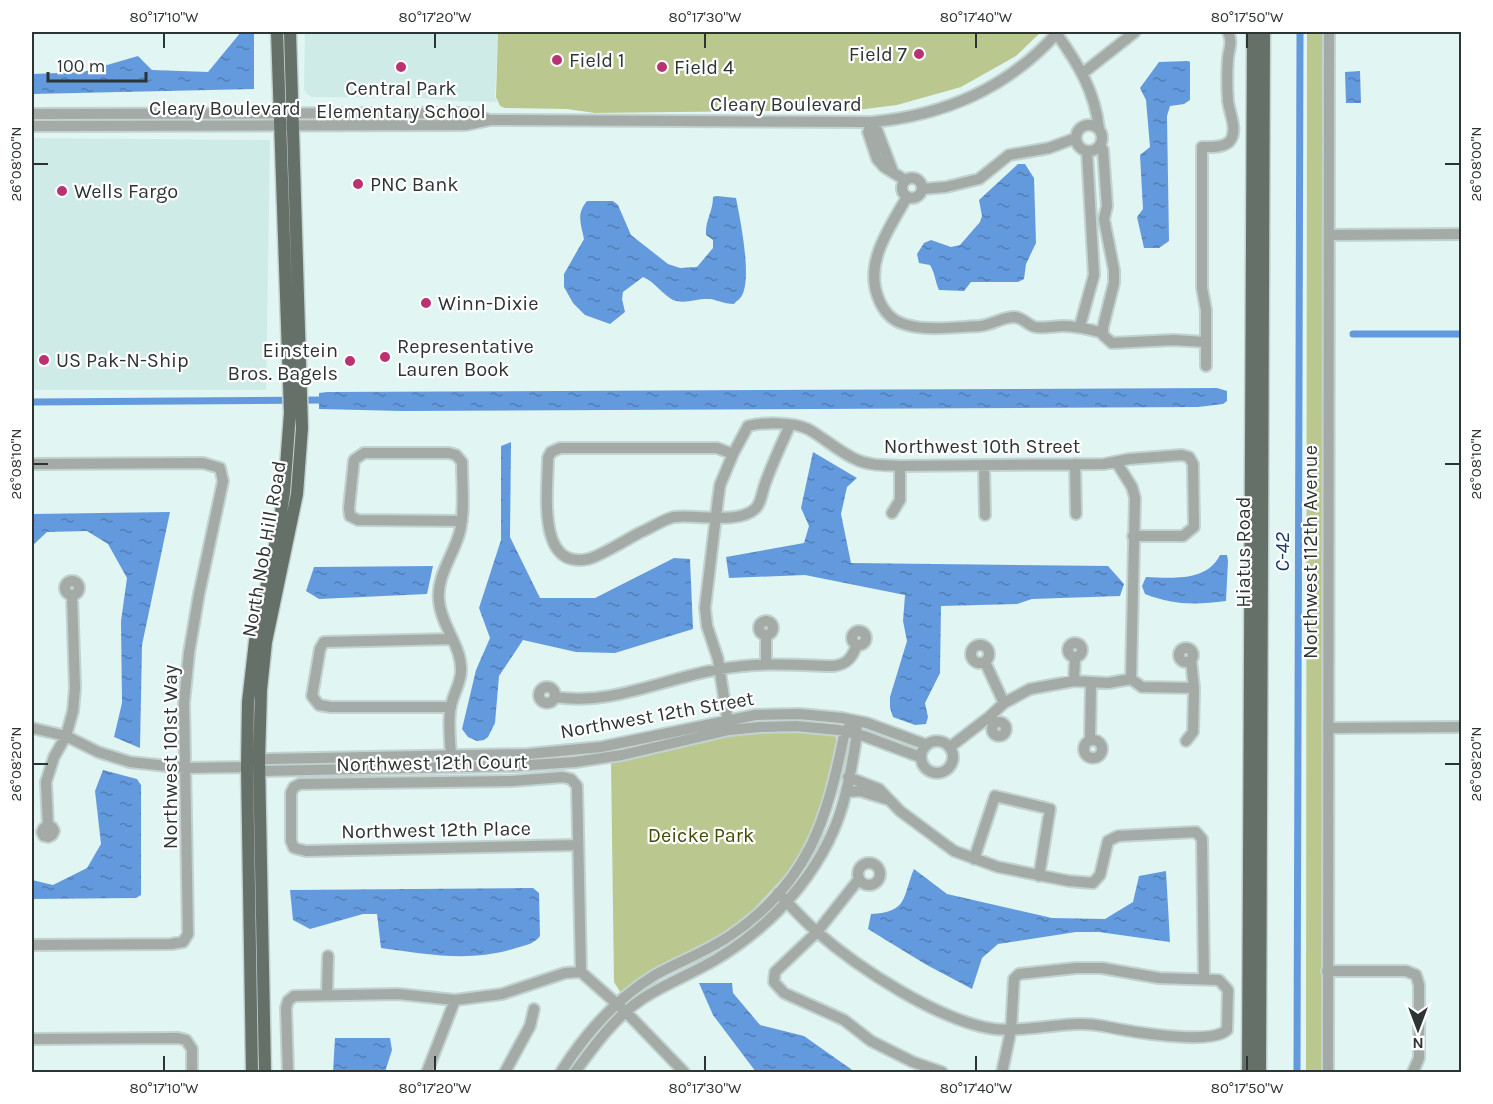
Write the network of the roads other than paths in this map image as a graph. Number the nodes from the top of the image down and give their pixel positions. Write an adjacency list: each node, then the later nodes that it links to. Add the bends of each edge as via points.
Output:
1 (277, 32): 11 (main road, North Nob Hill Road)
2 (290, 32): 11 (main road, North Nob Hill Road)
3 (1059, 32): 9 (street); 12 (street, Cleary Boulevard, via 1010,75 966,100 920,115)
4 (1135, 32): 9 (street)
5 (1228, 32): 25 (street, via 1232,48 1228,55 1228,101 1233,136 1220,146 1202,147)
6 (1253, 32): 110 (main road, Hiatus Road)
7 (1264, 32): 111 (main road, Hiatus Road)
8 (1329, 32): 22 (street, Northwest 112th Avenue)
9 (1083, 73): 14 (street)
10 (32, 114): 11 (street, Cleary Boulevard)
11 (286, 120): 12 (street, Cleary Boulevard, via 466,125 490,120); 13 (street, Cleary Boulevard); 27 (main road, North Nob Hill Road, via 289,387); 27 (main road, North Nob Hill Road, via 302,391)
12 (872, 122): 18 (street, via 868,132 877,159)
13 (32, 126)
14 (1099, 129): 15 (street, via 1084,126); 16 (street)
15 (1076, 138): 17 (street, via 1079,147); 19 (street, via 1049,148 1009,155 979,179)
16 (1100, 145): 17 (street); 24 (street, via 1107,202 1104,219 1114,270)
17 (1087, 151): 23 (street, via 1094,275)
18 (904, 180): 19 (street, via 915,178); 20 (street, via 902,189)
19 (922, 189): 20 (street, via 915,197)
20 (907, 197): 23 (street, via 874,266 877,296 894,320 915,327 984,326 1015,317 1036,327)
21 (1461, 234): 22 (street)
22 (1329, 235): 61 (street, Northwest 112th Avenue)
23 (1080, 326): 24 (street)
24 (1103, 333): 25 (street, via 1112,343)
25 (1205, 342): 26 (street)
26 (1206, 366)
27 (296, 413): 71 (main road, North Nob Hill Road, via 297,494 266,642); 72 (main road, North Nob Hill Road, via 278,531 255,641 247,713)
28 (790, 425): 29 (street, Northwest 10th Street, via 748,426); 34 (street, Northwest 10th Street, via 806,428 867,464); 38 (street, via 758,507 748,514)
29 (733, 454): 38 (street, via 720,485); 38 (street, via 717,448 560,448 548,458 548,528 562,556 572,560 590,559 673,517)
30 (1117, 463): 32 (street, Northwest 10th Street); 40 (street, via 1135,498); 40 (street, Northwest 10th Street, via 1182,455 1193,464 1194,527 1183,536)
31 (32, 464): 73 (street, Northwest 101st Way, via 202,463 220,468 223,481 189,653 184,703)
32 (1075, 464): 33 (street, Northwest 10th Street); 36 (street)
33 (984, 465): 34 (street, Northwest 10th Street); 37 (street)
34 (900, 466): 35 (street, via 900,500)
35 (892, 513)
36 (1076, 514)
37 (985, 515)
38 (716, 518): 49 (street, via 705,608)
39 (462, 521): 39 (street, via 462,462 456,455 364,453 354,460 350,516 358,520); 43 (street, via 444,571 438,602)
40 (1133, 536): 50 (street)
41 (72, 595): 64 (street, via 75,688)
42 (766, 636): 48 (street)
43 (452, 639): 56 (street, via 461,672); 56 (street, via 324,642 312,696 319,705 331,707)
44 (857, 645): 48 (street, via 844,665)
45 (1074, 657): 51 (street)
46 (1191, 660): 53 (street)
47 (985, 662): 55 (street)
48 (766, 664): 49 (street)
49 (720, 669): 54 (street, via 647,689 590,699); 58 (street)
50 (1131, 679): 52 (street); 53 (street, via 1142,687)
51 (1074, 681): 52 (street); 55 (street, via 1030,688)
52 (1091, 683): 65 (street)
53 (1194, 688): 66 (street, via 1193,732)
54 (555, 697)
55 (1004, 703): 68 (street, via 991,720)
56 (450, 707): 69 (street)
57 (855, 721): 58 (street, Northwest 12th Street, via 799,714 755,715); 62 (street); 63 (street); 67 (street, Northwest 12th Street)
58 (728, 725): 62 (street, Northwest 12th Street); 69 (street, Northwest 12th Street, via 601,747); 74 (street, Northwest 12th Street, via 622,755 575,762)
59 (1461, 727): 61 (street)
60 (32, 728): 64 (street, Northwest 12th Street)
61 (1328, 728): 89 (street, Northwest 112th Avenue)
62 (845, 731): 63 (street, Northwest 12th Street); 84 (street, via 830,800 815,840 800,867)
63 (857, 734): 70 (street, Northwest 12th Street); 75 (street)
64 (66, 736): 73 (street, Northwest 12th Street, via 130,762); 78 (street, via 46,782)
65 (1090, 739)
66 (1186, 741)
67 (927, 745): 68 (street, Northwest 12th Street, via 936,741); 70 (street)
68 (950, 747): 70 (street, Northwest 12th Street, via 952,764 943,772 925,769)
69 (451, 756): 71 (street, Northwest 12th Street); 74 (street)
70 (920, 757)
71 (259, 765): 72 (street, Northwest 12th Street); 74 (street, Northwest 12th Street); 101 (main road, North Nob Hill Road)
72 (247, 767): 73 (street, Northwest 12th Street); 100 (main road, North Nob Hill Road)
73 (185, 768): 87 (street, Northwest 101st Way, via 188,934 183,942)
74 (451, 768)
75 (848, 777): 76 (street); 77 (street, via 879,789)
76 (847, 792): 77 (street, via 860,791); 85 (street, via 833,832 811,872)
77 (889, 800): 81 (street, via 954,851)
78 (48, 826)
79 (578, 845): 80 (street, Northwest 12th Place, via 306,851); 80 (street, Northwest 12th Court, via 577,786 563,777 300,784 291,794); 90 (street)
80 (294, 848)
81 (974, 859): 82 (street); 82 (street, via 995,796 1050,809)
82 (1039, 876): 91 (street, via 1093,883 1100,875 1108,841 1118,836 1196,832 1202,839)
83 (859, 879): 86 (street)
84 (778, 893): 85 (street); 94 (street, via 730,936 654,976)
85 (787, 902): 86 (street); 96 (street, via 754,933 714,961 639,1000)
86 (817, 932): 97 (street, via 915,1000 970,1024); 108 (street, via 775,972 774,982 784,993 844,1020 871,1041)
87 (32, 945)
88 (328, 956): 92 (street)
89 (1327, 971): 112 (street, Northwest 112th Avenue); 113 (street, via 1406,971 1416,975 1419,1058)
90 (581, 972): 93 (street, via 565,973 502,994); 94 (street)
91 (1204, 979): 97 (street, via 1159,978 1102,968 1019,975 1014,979); 97 (street, via 1219,980 1228,990 1227,1030 1222,1035 1177,1036 1094,1024)
92 (327, 994): 93 (street, via 398,994); 102 (street, via 294,996 288,1001)
93 (455, 1000): 103 (street)
94 (617, 1004): 96 (street); 105 (street, via 588,1034)
95 (534, 1009): 104 (street, via 530,1026)
96 (626, 1012): 106 (street, via 597,1041); 107 (street)
97 (1011, 1030): 109 (street)
98 (32, 1039): 99 (street, via 178,1038 186,1040 192,1049)
99 (192, 1072)
100 (252, 1072)
101 (265, 1072)
102 (288, 1072)
103 (427, 1072)
104 (506, 1072)
105 (561, 1072)
106 (575, 1072)
107 (684, 1072)
108 (942, 1072)
109 (1002, 1072)
110 (1248, 1072)
111 (1260, 1072)
112 (1328, 1072)
113 (1413, 1072)

